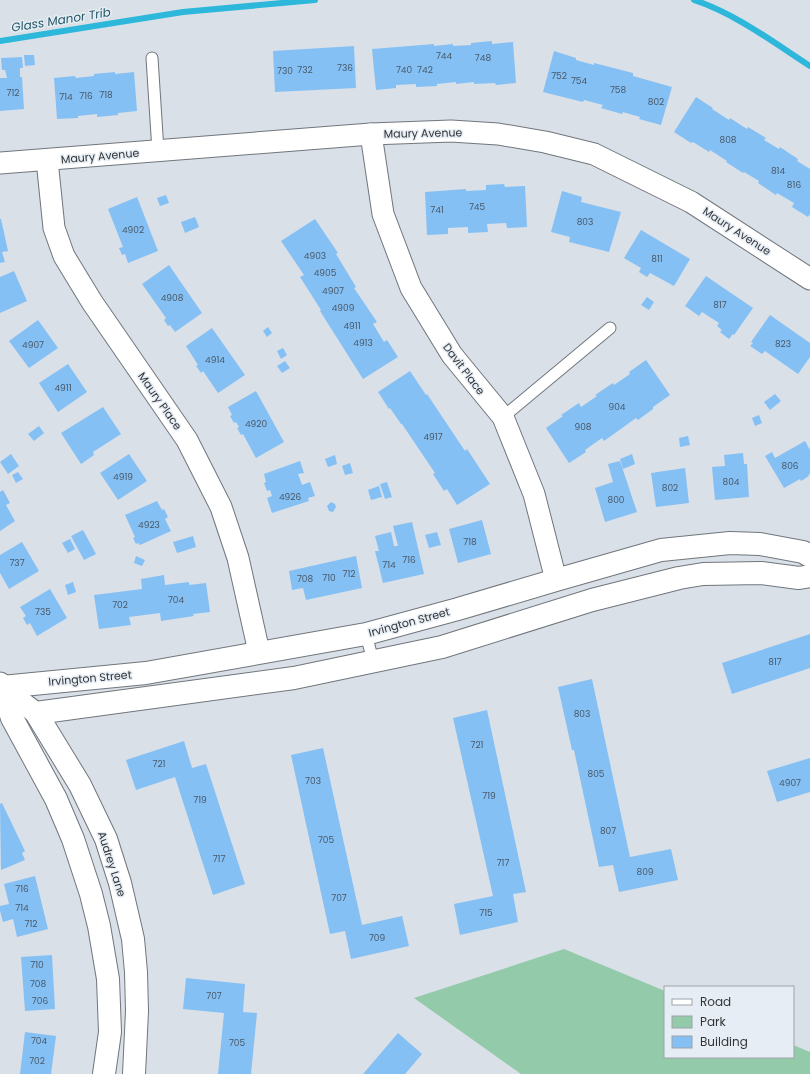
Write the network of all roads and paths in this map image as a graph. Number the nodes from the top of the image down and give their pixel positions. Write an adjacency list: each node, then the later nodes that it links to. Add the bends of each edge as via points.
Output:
1 (152, 58): 3 (lane)
2 (371, 134): 3 (street, Maury Avenue); 6 (street, Maury Avenue, via 451,131 498,134 594,154 691,202); 8 (street, Davit Place, via 383,214 411,288 452,355)
3 (158, 151): 4 (street, Maury Avenue)
4 (47, 160): 5 (street, Maury Avenue); 15 (street, Maury Place, via 54,228 64,256 92,302 187,440 221,507 238,558)
5 (0, 163)
6 (810, 280)
7 (610, 328): 8 (lane)
8 (503, 418): 13 (street, Davit Place, via 534,494)
9 (700, 546): 10 (street, Irvington Street, via 760,544 803,552); 11 (street); 13 (street, Irvington Street, via 661,550)
10 (810, 556)
11 (703, 574): 12 (street, via 761,572 799,578); 16 (street, via 592,600 442,647)
12 (810, 576)
13 (556, 580): 14 (street, Irvington Street)
14 (366, 634): 15 (street, Irvington Street); 16 (lane)
15 (259, 652): 17 (street, Irvington Street, via 146,673)
16 (373, 661): 18 (street, via 294,678)
17 (1, 685): 18 (street, Audrey Lane); 19 (street)
18 (36, 714): 19 (street); 21 (street, Audrey Lane, via 80,785 106,839 120,883 133,939 136,972)
19 (12, 718): 20 (street, via 56,799 73,839 91,894 108,978 110,1032)
20 (104, 1074)
21 (134, 1074)

